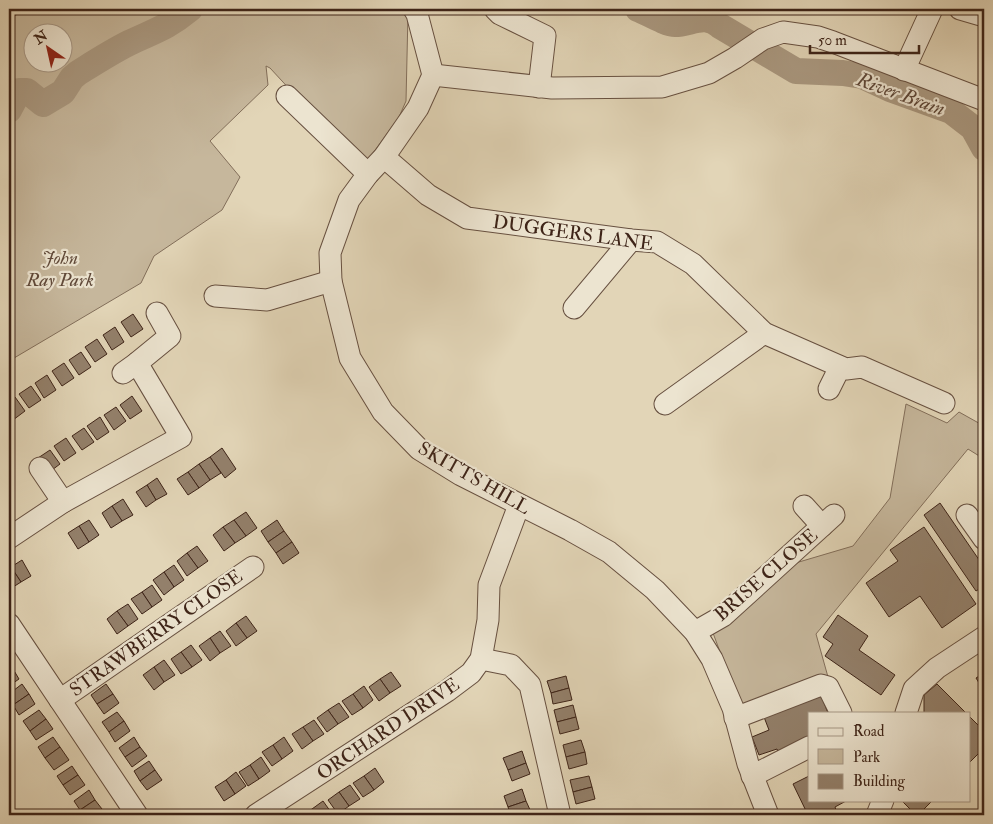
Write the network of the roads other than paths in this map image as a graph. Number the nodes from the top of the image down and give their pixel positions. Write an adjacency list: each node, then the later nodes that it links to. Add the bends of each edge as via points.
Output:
1 (414, 9): 7 (street)
2 (495, 9): 8 (street, via 546,36)
3 (932, 9): 6 (street)
4 (960, 9): 5 (street)
5 (984, 16)
6 (904, 70): 8 (street, via 818,37 783,32 763,39 709,73 662,87); 10 (street)
7 (433, 75): 8 (street); 11 (street, SKITTS HILL, via 418,108)
8 (538, 87)
9 (287, 96): 12 (street)
10 (984, 100)
11 (384, 157): 12 (street, SKITTS HILL); 13 (street, DUGGERS LANE, via 428,195 467,218)
12 (368, 174): 14 (street, SKITTS HILL, via 349,200 330,253)
13 (630, 240): 16 (street); 18 (street, DUGGERS LANE, via 657,242 693,264)
14 (331, 281): 15 (street, via 267,300); 25 (street, SKITTS HILL, via 350,358 383,412 419,449)
15 (215, 296)
16 (573, 308)
17 (157, 313): 24 (street, via 170,336 130,368 181,437)
18 (764, 333): 19 (street, DUGGERS LANE); 22 (street)
19 (840, 367): 20 (street); 21 (street, DUGGERS LANE, via 862,367)
20 (829, 389)
21 (944, 403)
22 (665, 404)
23 (40, 468): 24 (street)
24 (63, 502): 28 (street)
25 (519, 505): 32 (street, SKITTS HILL, via 608,552 655,590); 34 (street, via 488,585 488,620)
26 (804, 506): 32 (street, BRISE CLOSE, via 828,521 723,616)
27 (967, 515): 29 (street)
28 (9, 538)
29 (984, 539)
30 (253, 567): 35 (street, STRAWBERRY CLOSE)
31 (9, 624): 35 (street)
32 (695, 632): 38 (street, SKITTS HILL, via 712,659)
33 (984, 637): 37 (street, via 937,668 914,689)
34 (481, 659): 43 (street, ORCHARD DRIVE, via 471,673 447,691); 44 (street, via 511,665 530,685)
35 (60, 700): 42 (street)
36 (840, 712): 38 (street, via 828,687 822,685)
37 (906, 712)
38 (736, 718): 40 (street, SKITTS HILL)
39 (808, 748): 40 (street)
40 (752, 776): 45 (street, SKITTS HILL)
41 (882, 802): 46 (street)
42 (137, 815)
43 (256, 815)
44 (560, 815)
45 (768, 815)
46 (877, 815)

